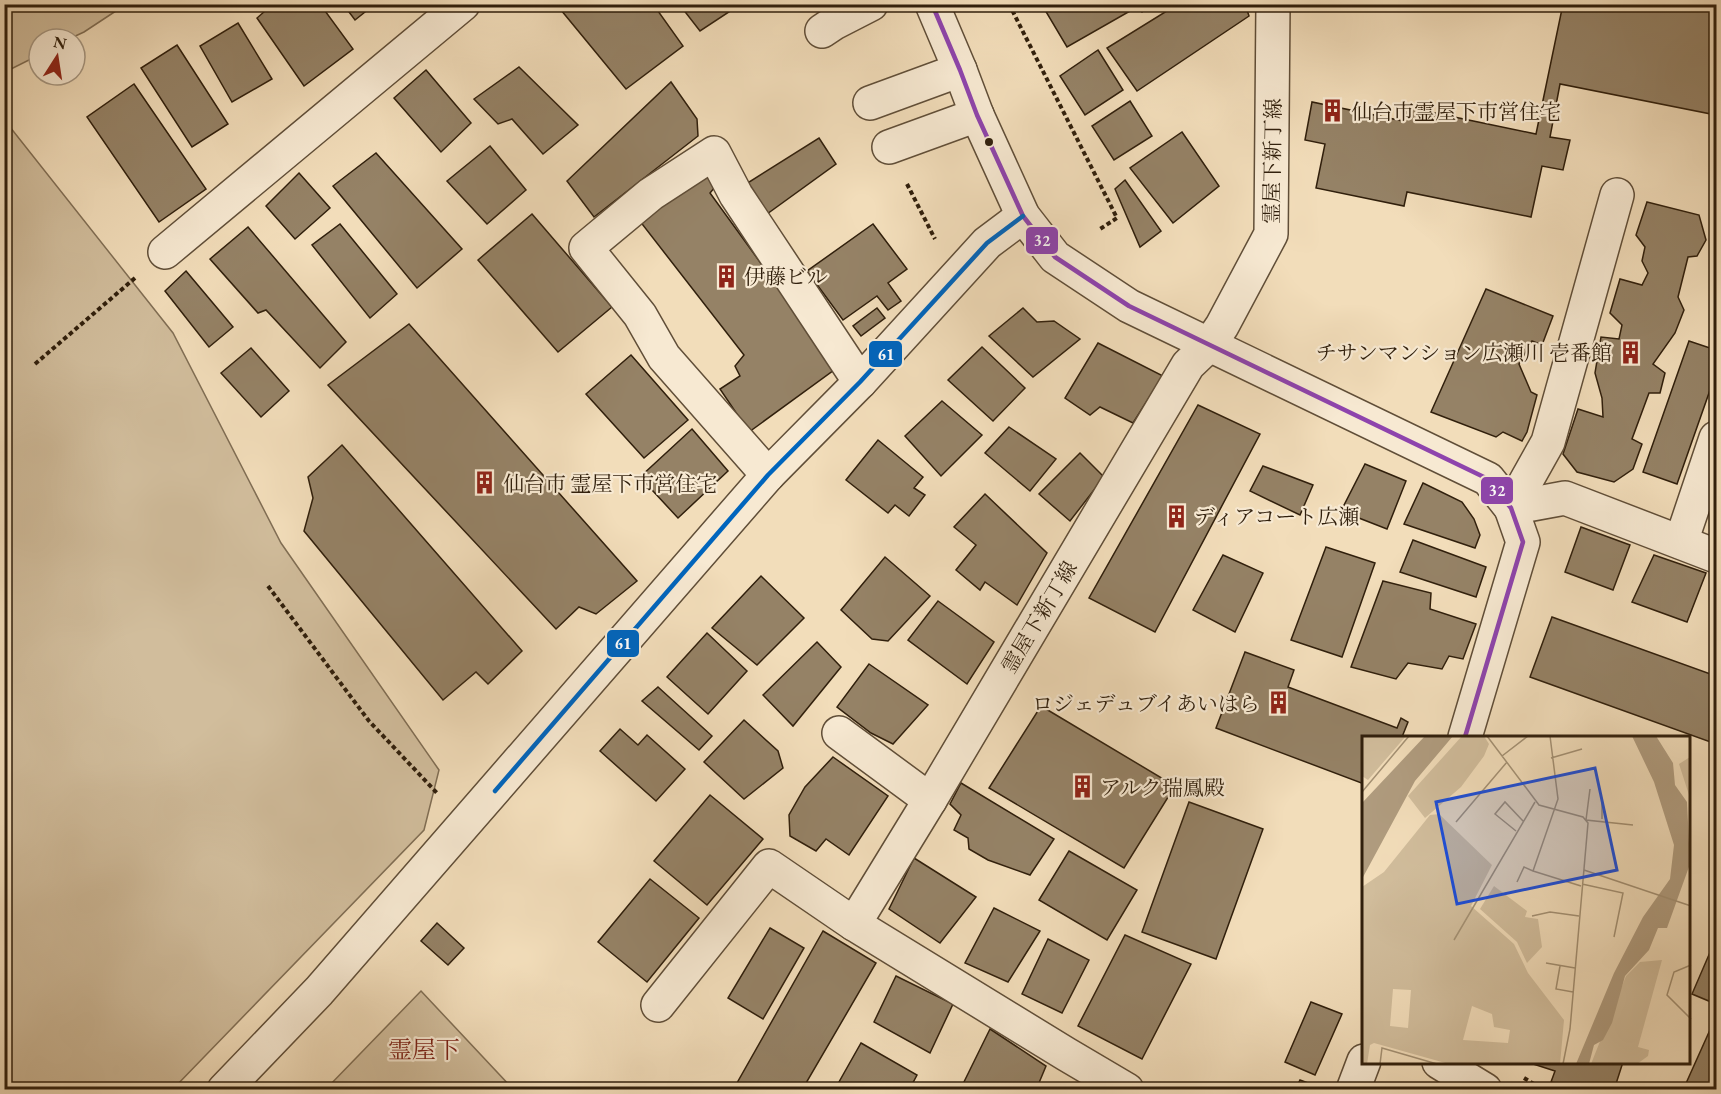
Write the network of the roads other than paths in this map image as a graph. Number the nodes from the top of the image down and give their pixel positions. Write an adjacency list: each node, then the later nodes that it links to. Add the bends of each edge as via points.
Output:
1 (463, 4): 12 (street)
2 (871, 4): 5 (street)
3 (932, 4): 6 (street)
4 (1273, 4): 13 (street, 霊屋下新丁線, via 1271,234)
5 (822, 31)
6 (960, 70): 7 (street); 8 (street)
7 (870, 103)
8 (976, 115): 9 (street); 11 (street)
9 (888, 147)
10 (1617, 195): 17 (street, via 1548,442)
11 (1023, 216): 13 (street, via 1055,257 1129,306); 14 (street, via 987,243)
12 (165, 252)
13 (1209, 345): 17 (street, via 1488,479); 22 (street, 霊屋下新丁線, via 1188,365)
14 (860, 382): 16 (street); 16 (street, via 736,195 714,153 651,194 586,248 640,315 664,357)
15 (1716, 438): 18 (street)
16 (768, 476): 27 (street, via 319,991)
17 (1511, 508): 18 (street, via 1565,498); 21 (street, via 1523,542)
18 (1681, 542): 19 (street)
19 (1716, 556)
20 (839, 733): 22 (street)
21 (1465, 736)
22 (930, 800): 23 (street, 霊屋下新丁線)
23 (854, 924): 24 (street, via 769,866); 28 (street)
24 (658, 1005)
25 (1363, 1064): 29 (street)
26 (1442, 1064): 30 (street)
27 (224, 1089)
28 (1127, 1089)
29 (1353, 1089)
30 (1485, 1089)

